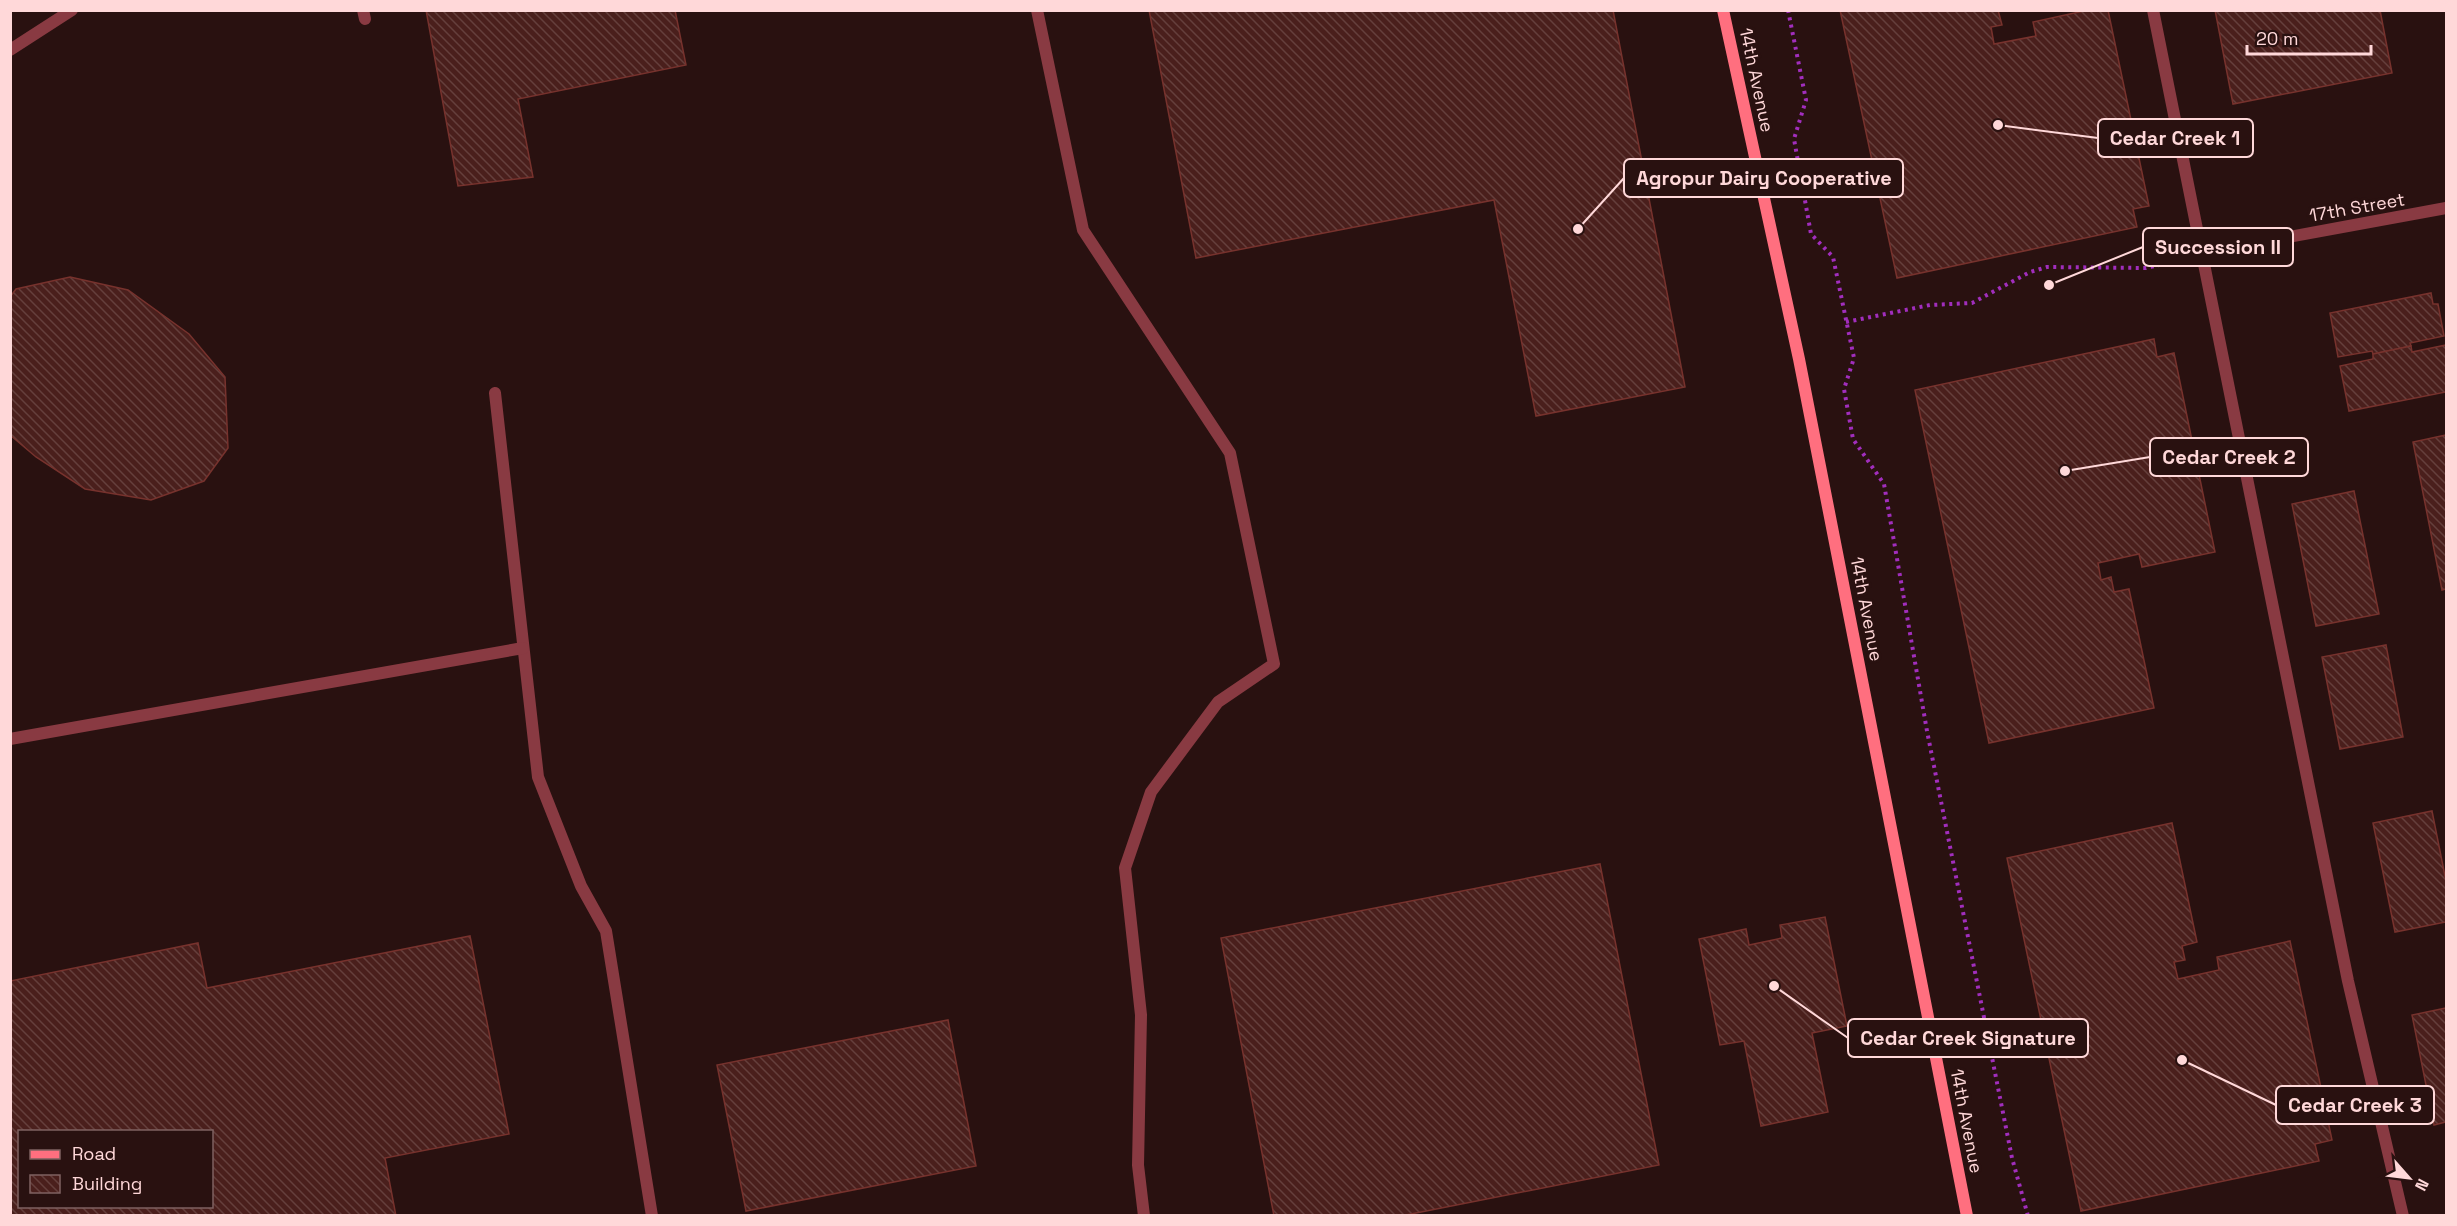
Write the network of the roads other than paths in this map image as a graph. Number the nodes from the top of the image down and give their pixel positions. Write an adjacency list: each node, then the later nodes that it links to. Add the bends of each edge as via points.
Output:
1 (72, 10): 5 (street)
2 (1037, 10): 12 (street, via 1083,230 1230,453 1275,664 1218,702 1151,792 1125,868 1141,1015 1138,1165)
3 (1724, 10): 13 (street, 14th Avenue, via 1799,359)
4 (2153, 10): 7 (street)
5 (10, 50)
6 (2446, 208): 7 (street, 17th Street)
7 (2202, 253): 14 (street, via 2348,981)
8 (495, 393): 9 (street)
9 (523, 648): 10 (street); 11 (street, via 538,777 581,886 606,931)
10 (10, 739)
11 (652, 1215)
12 (1144, 1215)
13 (1967, 1215)
14 (2403, 1215)

